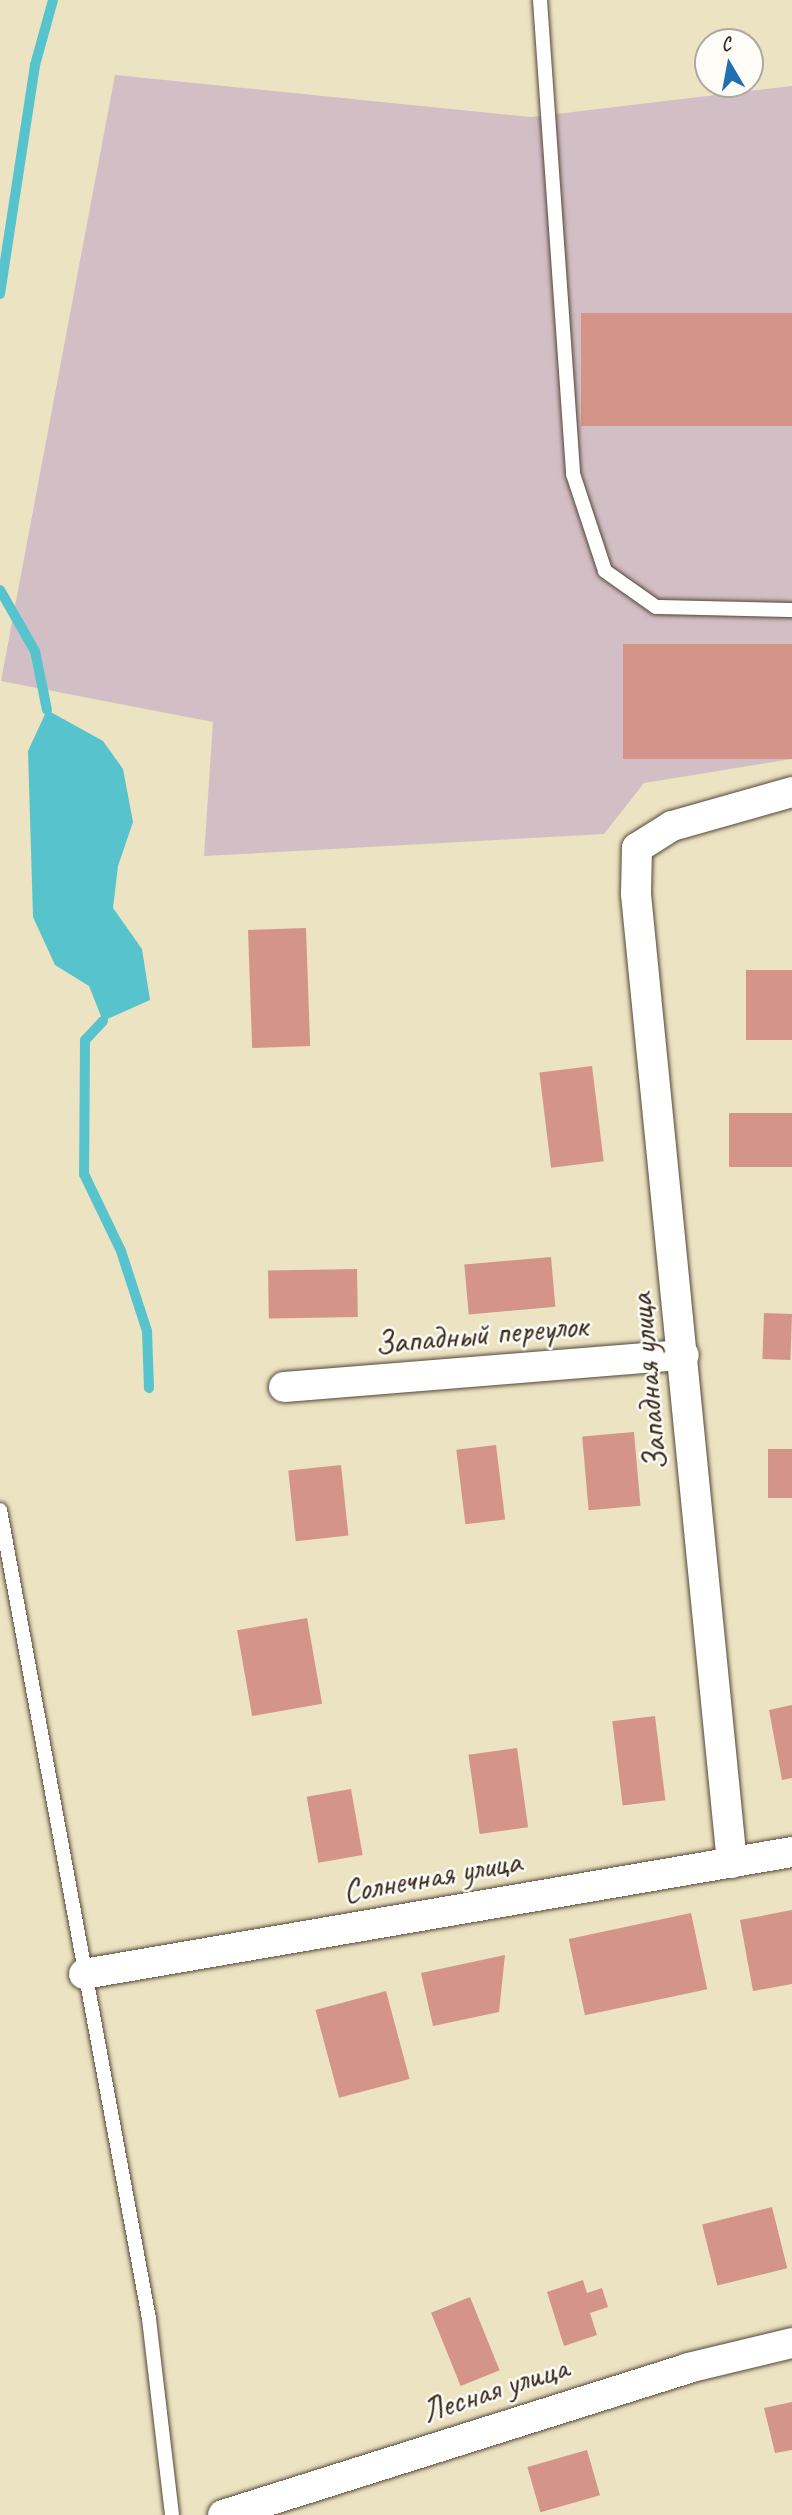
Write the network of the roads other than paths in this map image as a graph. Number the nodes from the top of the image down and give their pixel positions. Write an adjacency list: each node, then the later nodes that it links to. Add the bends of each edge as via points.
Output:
1 (540, 0): 2 (lane, via 573,474 605,571 656,607)
2 (792, 610)
3 (792, 792): 4 (street, Западная улица, via 672,826 637,848 636,894)
4 (684, 1355): 5 (street, Западный переулок); 8 (street, Западная улица)
5 (284, 1387)
6 (0, 1510): 9 (lane)
7 (792, 1852): 8 (street, Солнечная улица)
8 (732, 1863): 9 (street, Солнечная улица)
9 (84, 1973): 11 (lane, via 149,2319)
10 (792, 2343): 12 (street, Лесная улица, via 688,2368)
11 (172, 2515)
12 (223, 2515)

